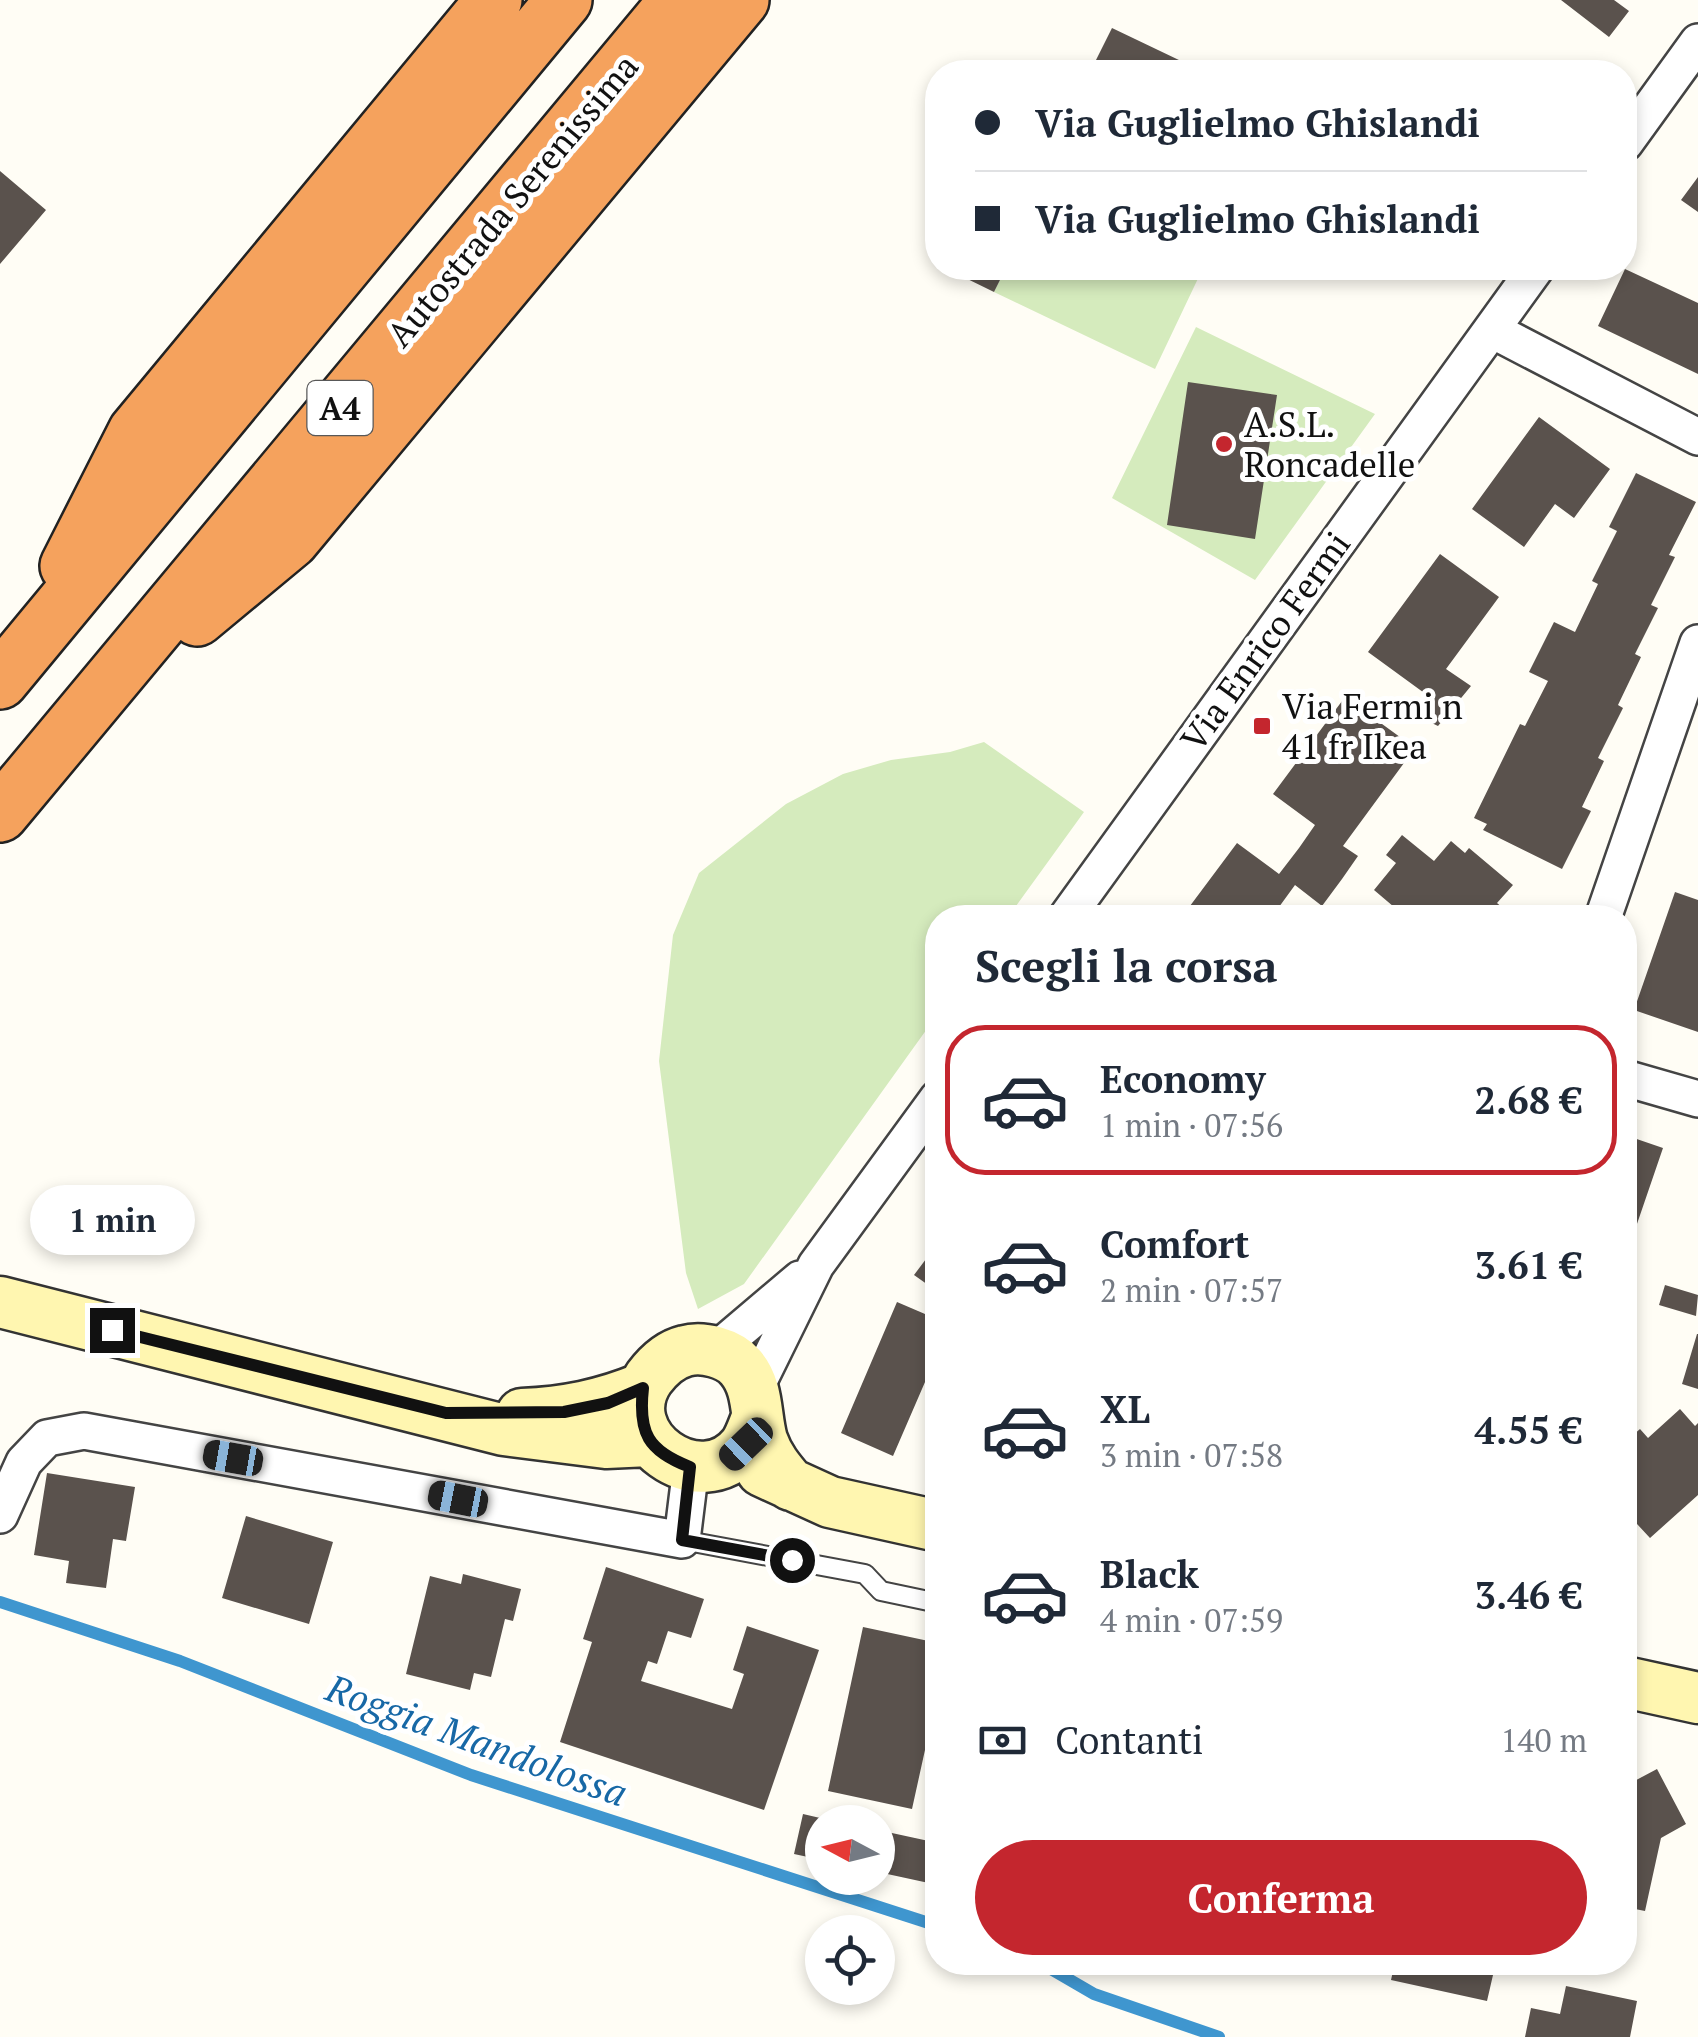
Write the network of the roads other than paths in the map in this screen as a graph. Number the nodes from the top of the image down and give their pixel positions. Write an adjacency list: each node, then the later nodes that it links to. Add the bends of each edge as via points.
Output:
1 (494, 0): 11 (highway, via 136,432)
2 (564, 0): 11 (highway, A4)
3 (678, 0): 12 (highway, Autostrada Serenissima / A4)
4 (741, 0): 12 (highway, via 292,540)
5 (1698, 42): 6 (street)
6 (1637, 126)
7 (1527, 280): 8 (street, Via Enrico Fermi)
8 (1492, 330): 9 (street); 14 (street, Via Enrico Fermi)
9 (1698, 436)
10 (1698, 643): 15 (street)
11 (13, 666)
12 (98, 699): 13 (highway, Autostrada Serenissima / A4)
13 (0, 814)
14 (1075, 905)
15 (1607, 905)
16 (1637, 1081): 17 (street)
17 (1698, 1099)
18 (925, 1120): 19 (street)
19 (816, 1265): 21 (street); 24 (street)
20 (0, 1302): 23 (street)
21 (715, 1351): 22 (street, via 686,1350 660,1364); 24 (street, via 740,1366)
22 (643, 1388): 23 (street, via 564,1412); 25 (street, via 640,1417)
23 (446, 1413): 25 (street, via 562,1439)
24 (733, 1433): 25 (street, via 667,1458); 27 (street, via 791,1485 830,1502); 28 (street)
25 (649, 1441)
26 (0, 1515): 28 (street, via 24,1462 48,1438 84,1431)
27 (925, 1523)
28 (682, 1540): 29 (lane, via 864,1574 881,1590)
29 (925, 1600)

